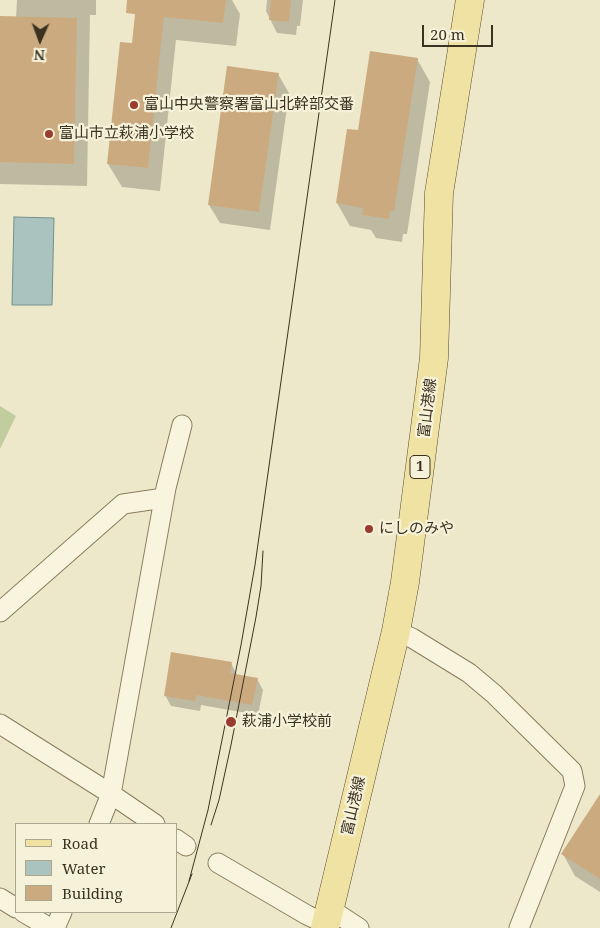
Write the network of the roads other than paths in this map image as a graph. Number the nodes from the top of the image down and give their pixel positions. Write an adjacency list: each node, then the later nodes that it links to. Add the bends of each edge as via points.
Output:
1 (470, 0): 5 (main road, 富山港線 / 1, via 439,193 434,358)
2 (182, 425): 3 (street)
3 (164, 498): 4 (street, via 123,504); 7 (street)
4 (0, 612)
5 (396, 631): 15 (main road, 富山港線 / 1); 19 (street, via 469,673 572,771 574,786)
6 (0, 724): 7 (street)
7 (112, 794): 8 (street); 9 (street)
8 (99, 823)
9 (154, 823)
10 (218, 864): 15 (street, via 307,915)
11 (0, 898): 12 (street)
12 (15, 907)
13 (25, 913): 16 (street)
14 (62, 913): 17 (street)
15 (327, 920): 18 (street)
16 (50, 928)
17 (55, 928)
18 (359, 928)
19 (518, 928)

